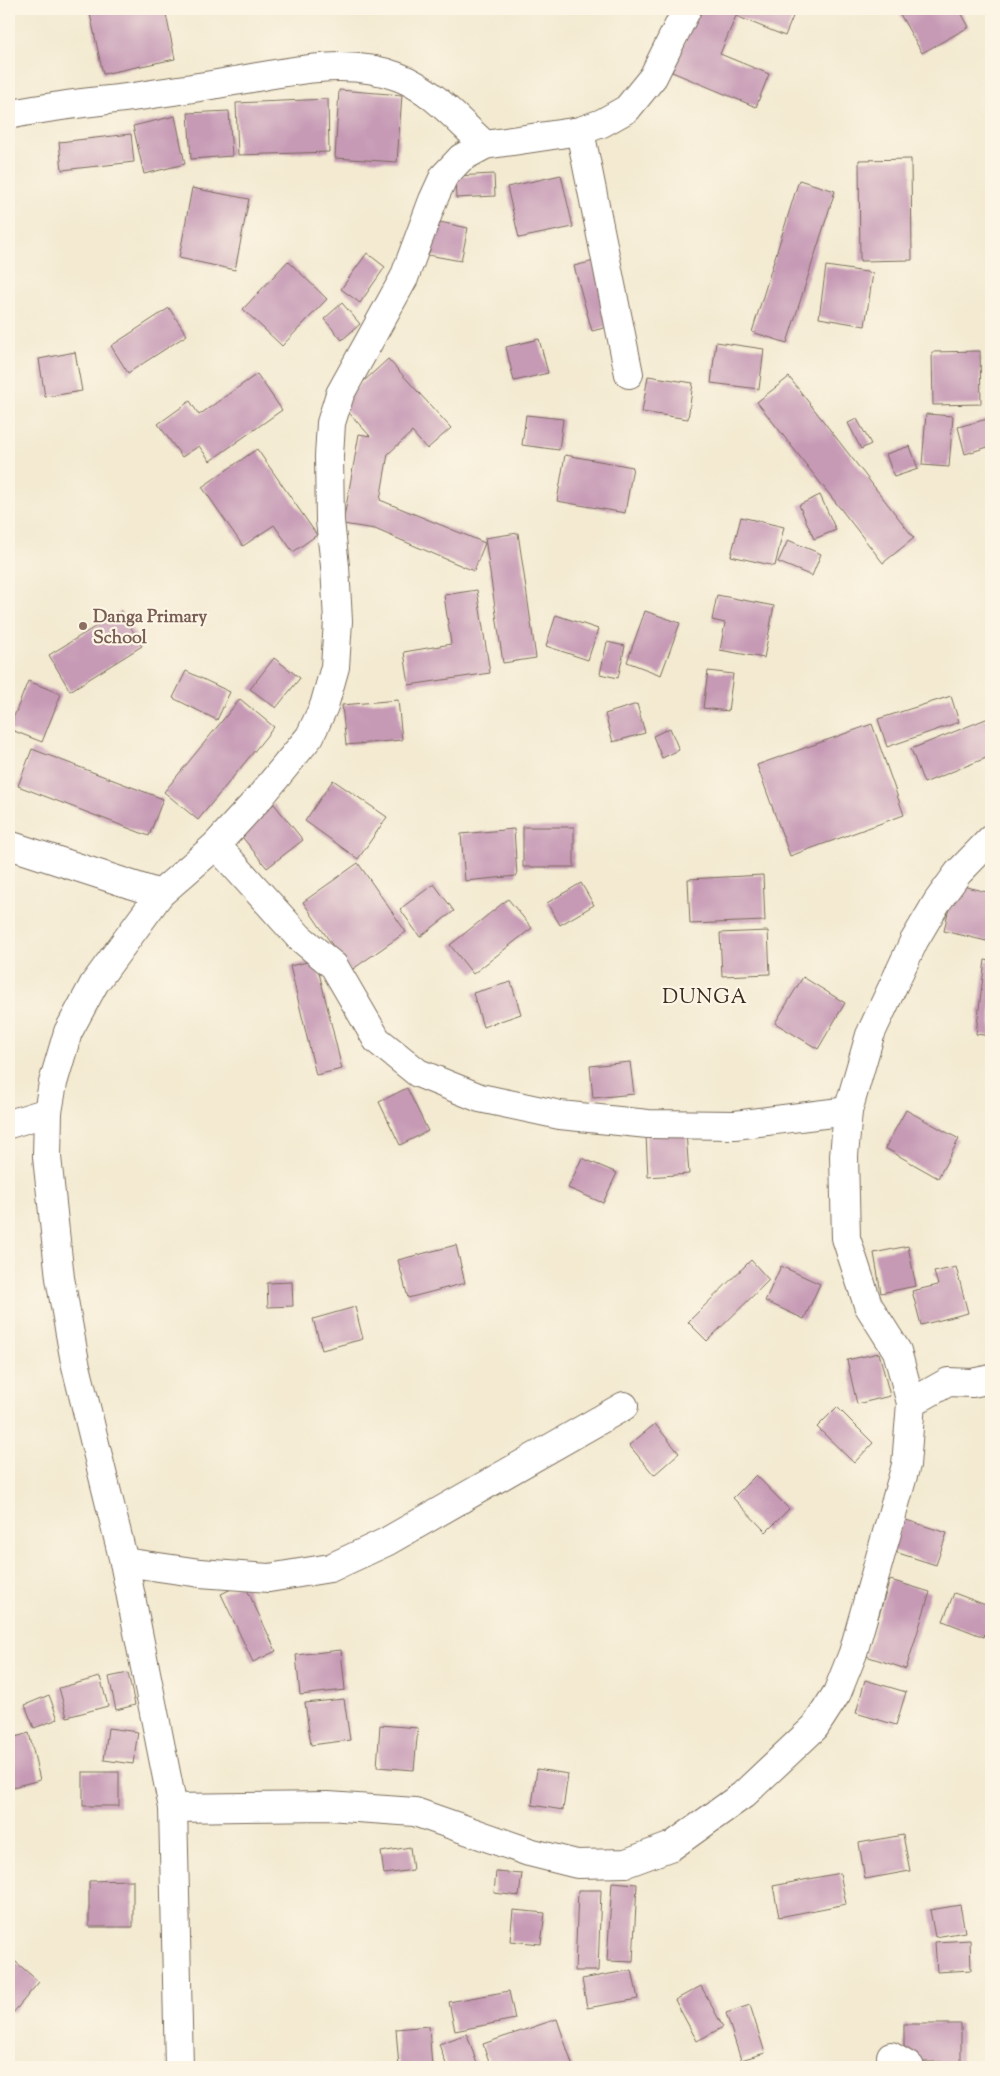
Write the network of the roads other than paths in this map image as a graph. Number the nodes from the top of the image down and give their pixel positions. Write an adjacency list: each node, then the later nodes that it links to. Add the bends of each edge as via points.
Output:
1 (687, 9): 3 (street, via 653,77 627,109)
2 (9, 115): 4 (street, via 293,71 348,66 400,77 425,90)
3 (580, 131): 4 (street); 5 (street)
4 (485, 145): 8 (street, via 461,158 444,176 404,278 340,394 331,423 330,520 338,621 335,667 324,706 310,736)
5 (629, 374)
6 (991, 839): 11 (street, via 958,873 914,941 870,1035)
7 (9, 844): 9 (street)
8 (216, 845): 9 (street); 11 (street, via 300,937 334,966 377,1040 418,1073 480,1098 560,1115 648,1124 735,1125)
9 (160, 894): 10 (street, via 94,984 68,1032)
10 (48, 1112): 12 (street); 16 (street, via 47,1157 60,1278 75,1362)
11 (848, 1112): 14 (street, via 844,1156 846,1238 868,1305 897,1351)
12 (9, 1124)
13 (991, 1379): 14 (street, via 972,1383 948,1382)
14 (911, 1403): 17 (street, via 906,1465 853,1653 837,1693 815,1727 743,1795 672,1846 626,1863 577,1864 529,1852 415,1812 328,1806)
15 (624, 1406): 16 (street, via 386,1542 330,1568 269,1578 200,1573)
16 (124, 1562): 17 (street)
17 (173, 1808): 18 (street)
18 (179, 2067)

